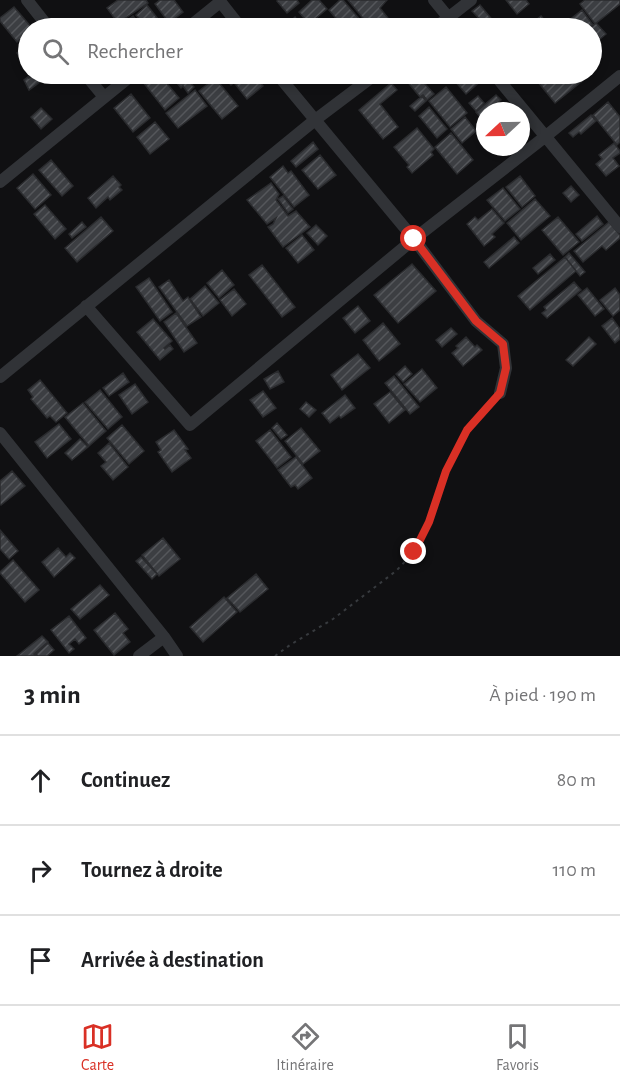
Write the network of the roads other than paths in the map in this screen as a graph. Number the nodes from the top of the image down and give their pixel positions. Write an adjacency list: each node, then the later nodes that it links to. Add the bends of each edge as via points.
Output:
1 (27, 0): 5 (street)
2 (434, 0): 8 (street)
3 (471, 0): 8 (street)
4 (219, 1): 6 (street); 7 (street)
5 (41, 18)
6 (199, 18)
7 (233, 18)
8 (448, 18)
9 (620, 76): 17 (street)
10 (93, 84): 15 (street)
11 (120, 84): 15 (street)
12 (286, 84): 16 (street)
13 (363, 84): 16 (street)
14 (502, 84): 17 (street)
15 (104, 97): 18 (street)
16 (315, 120): 20 (street); 21 (street)
17 (546, 136): 19 (street); 20 (street)
18 (0, 182)
19 (620, 227)
20 (414, 239): 21 (street, via 190,425); 23 (street, via 476,321 503,344 506,368)
21 (86, 306): 22 (street)
22 (0, 377)
23 (500, 393)
24 (0, 433): 25 (street)
25 (164, 637): 26 (street); 27 (street)
26 (139, 656)
27 (177, 656)

